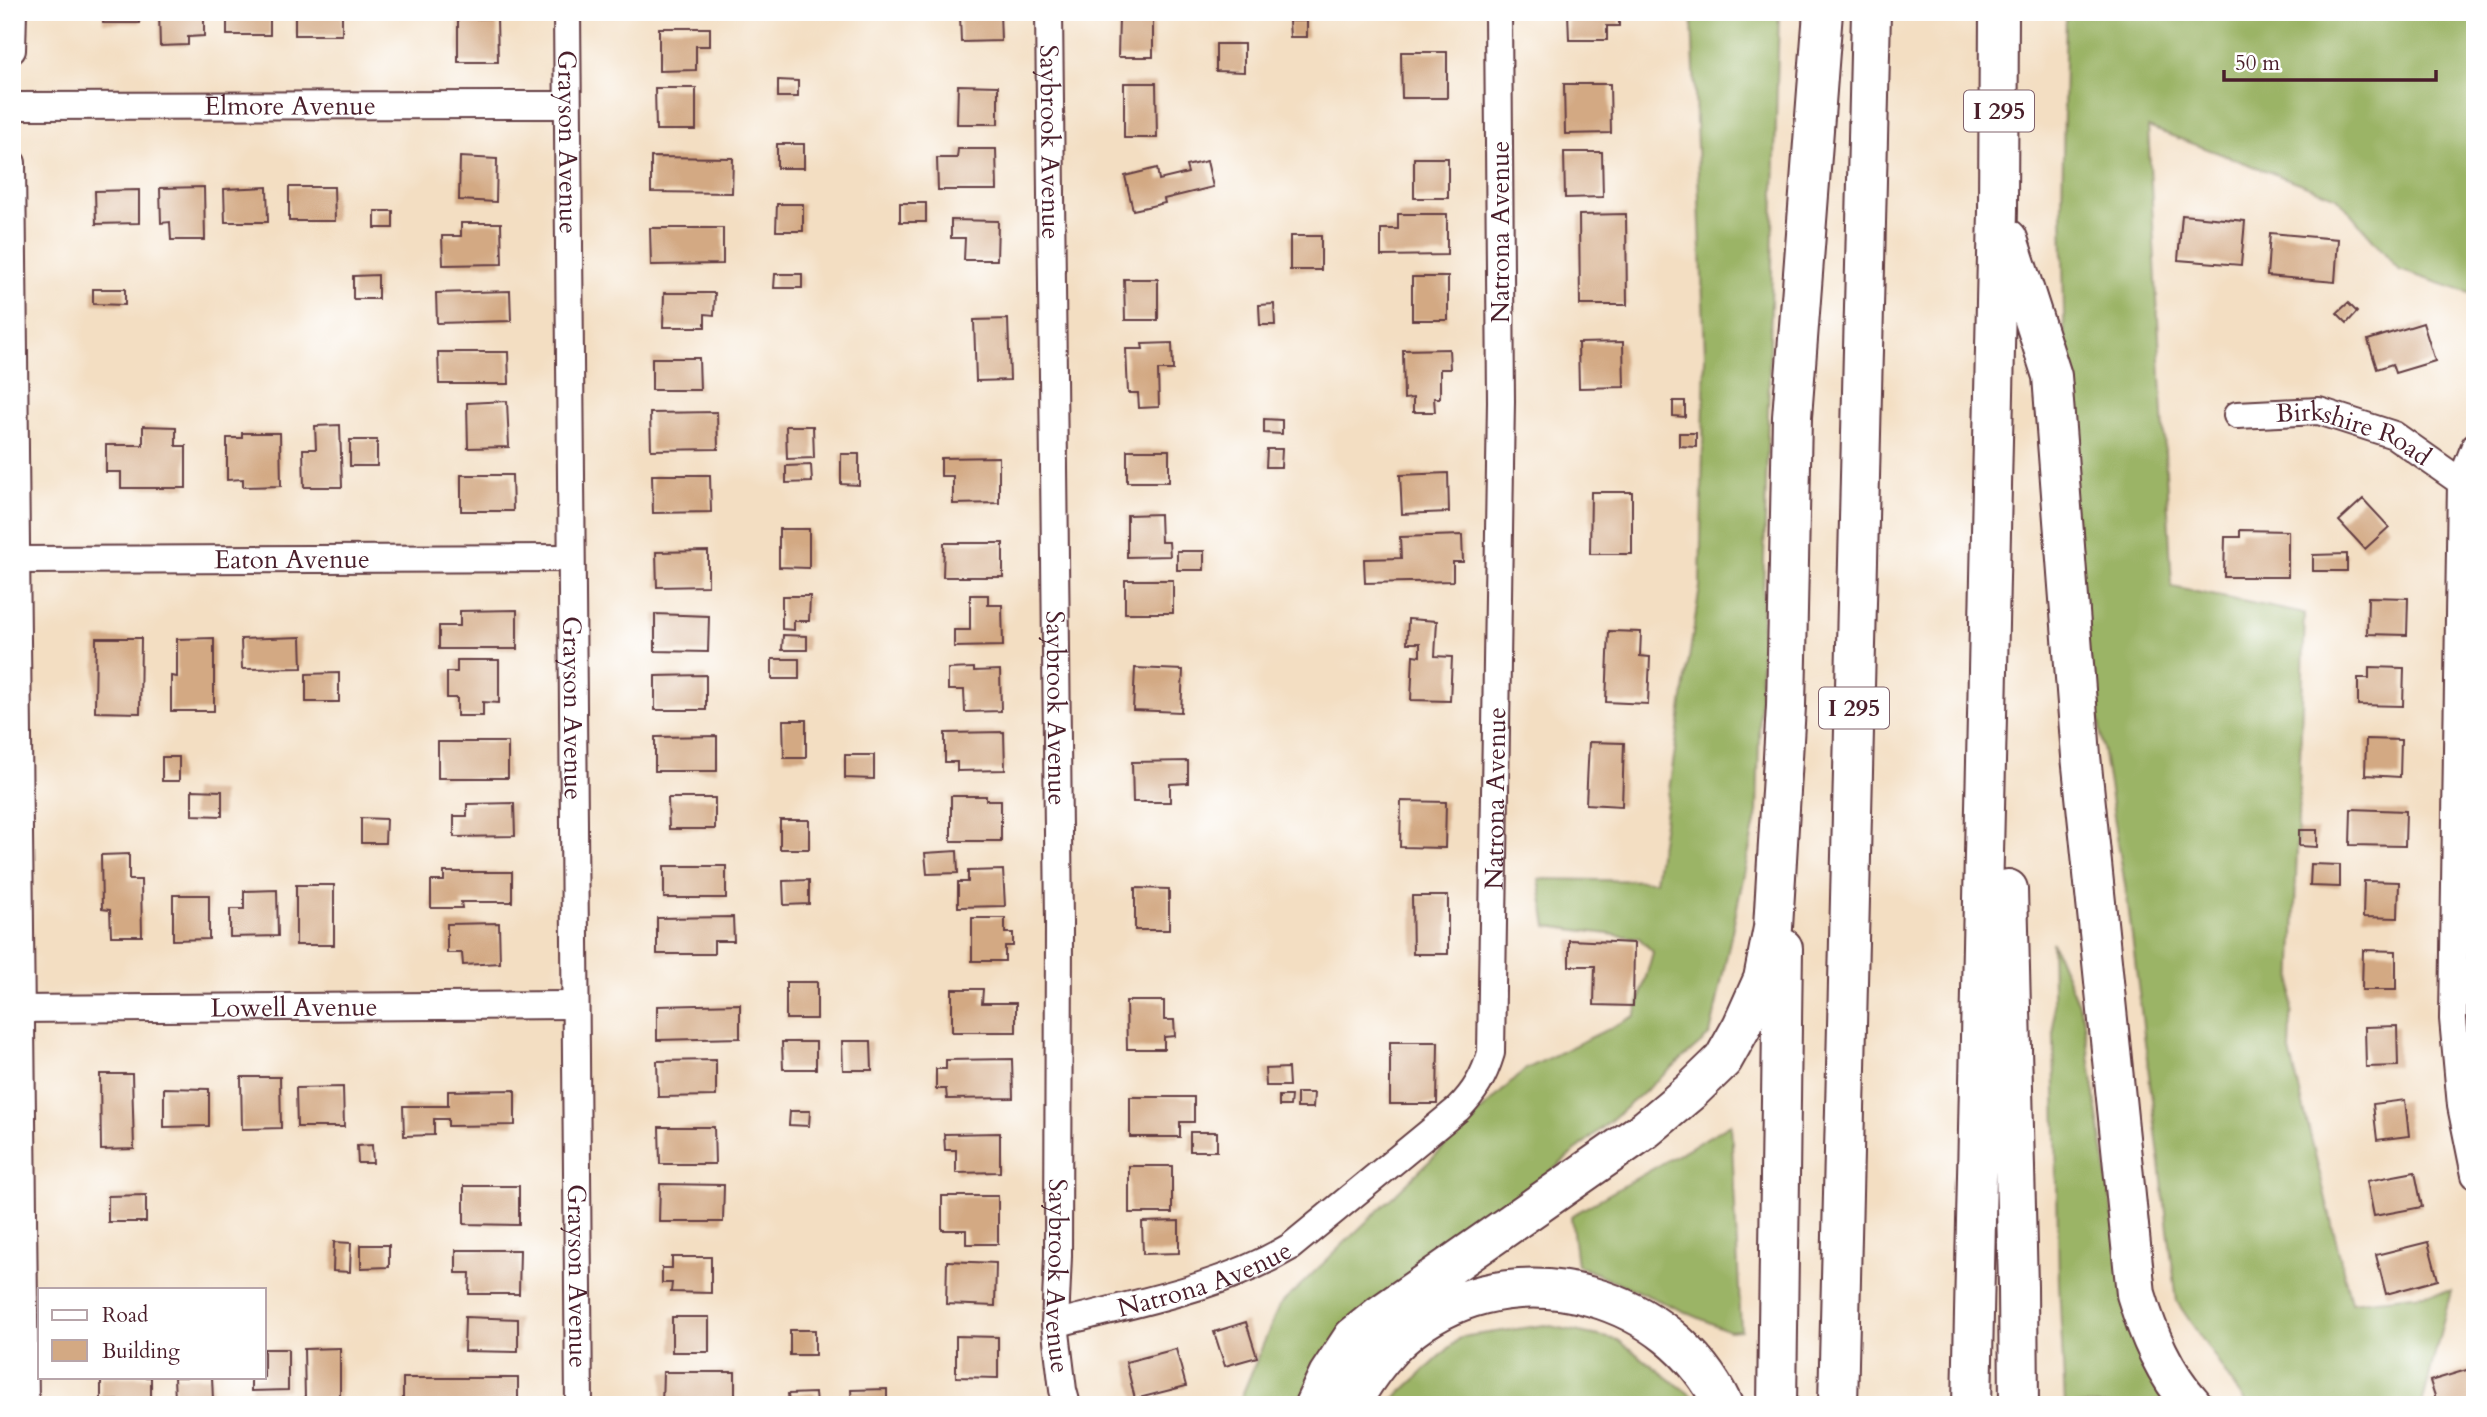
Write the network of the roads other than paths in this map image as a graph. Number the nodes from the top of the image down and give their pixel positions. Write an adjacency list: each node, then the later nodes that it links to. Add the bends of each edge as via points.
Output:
1 (13, 12): 8 (street)
2 (567, 12): 9 (street, Grayson Avenue)
3 (1049, 12): 25 (street, Saybrook Avenue, via 1059,923)
4 (1498, 12): 25 (street, Natrona Avenue, via 1501,442 1491,1053 1484,1075 1458,1108 1290,1247 1260,1265)
5 (1823, 12): 20 (highway, via 1792,417)
6 (1871, 12): 33 (highway, I 295)
7 (1999, 12): 12 (highway, I 295)
8 (12, 50)
9 (567, 105): 10 (street, Elmore Avenue); 17 (street, Grayson Avenue)
10 (12, 106)
11 (12, 163): 18 (street)
12 (1998, 210): 13 (highway, I 295); 36 (highway, via 2052,376 2081,756 2136,1294 2164,1365)
13 (1995, 373): 34 (highway, I 295); 35 (highway)
14 (2237, 415): 16 (street, Birkshire Road, via 2319,411 2394,435)
15 (2475, 446): 16 (street, Birkshire Road)
16 (2461, 482): 19 (street, Birkshire Road)
17 (570, 558): 18 (street, Eaton Avenue); 21 (street, Grayson Avenue)
18 (15, 560): 22 (street)
19 (2466, 699): 23 (street, Birkshire Road, via 2453,1019)
20 (1781, 764): 29 (highway, via 1773,928 1763,979 1723,1060 1646,1129 1353,1337); 32 (highway, via 1784,998)
21 (574, 1005): 22 (street, Lowell Avenue); 27 (street, Grayson Avenue)
22 (17, 1009): 26 (street)
23 (2468, 1104): 24 (street, Birkshire Road)
24 (2475, 1175)
25 (1055, 1324): 28 (street, Saybrook Avenue)
26 (25, 1405)
27 (579, 1405)
28 (1068, 1405)
29 (1314, 1405)
30 (1350, 1405): 31 (highway, via 1368,1373 1423,1321 1458,1303 1497,1291 1540,1287 1586,1293 1659,1327 1691,1356)
31 (1723, 1405)
32 (1777, 1405)
33 (1838, 1405)
34 (1972, 1405)
35 (2019, 1405)
36 (2193, 1405)

